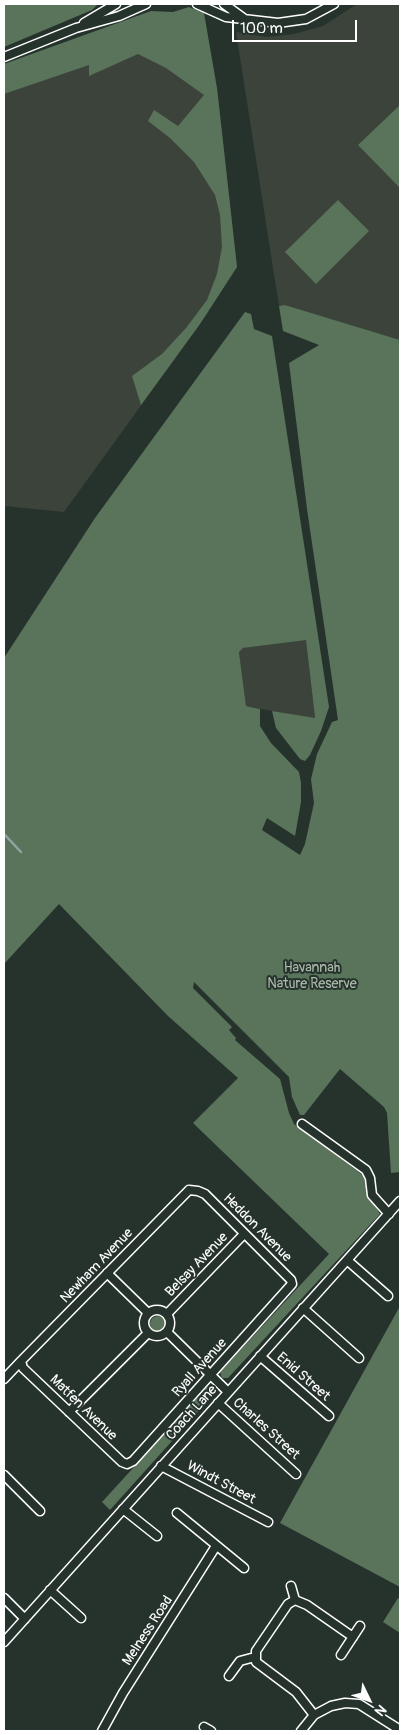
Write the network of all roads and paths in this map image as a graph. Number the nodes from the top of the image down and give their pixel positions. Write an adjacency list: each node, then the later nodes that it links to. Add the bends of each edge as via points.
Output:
1 (116, 4): 7 (street)
2 (146, 4): 7 (street, via 119,16)
3 (197, 4): 6 (street, via 226,17)
4 (224, 4): 6 (street)
5 (334, 4): 6 (street, via 314,16 288,23)
6 (246, 20)
7 (76, 28): 8 (street)
8 (4, 57)
9 (302, 1124): 12 (street, via 366,1170 372,1195)
10 (198, 1190): 13 (street, Heddon Avenue); 15 (street, Newham Avenue, via 189,1190)
11 (400, 1201): 12 (street, Coach Lane)
12 (389, 1214): 14 (street, Coach Lane)
13 (244, 1234): 16 (street, Heddon Avenue, via 291,1280); 20 (street, Belsay Avenue)
14 (347, 1260): 17 (street); 18 (street, Coach Lane)
15 (107, 1273): 19 (street); 25 (street, Newham Avenue)
16 (290, 1288): 26 (street, Ryall Avenue)
17 (388, 1296)
18 (303, 1308): 23 (street, Coach Lane); 24 (street)
19 (148, 1313): 20 (street, via 155,1310); 22 (street, via 144,1320)
20 (166, 1314): 21 (street, via 170,1326)
21 (167, 1332): 22 (street, via 155,1336); 26 (street)
22 (148, 1333): 30 (street)
23 (260, 1356): 28 (street, Coach Lane); 31 (street, Enid Street)
24 (359, 1358)
25 (22, 1365): 27 (street, Newham Avenue); 30 (street, Matfen Avenue)
26 (210, 1376): 28 (street); 32 (street, Ryall Avenue)
27 (4, 1379)
28 (228, 1392): 29 (street, Coach Lane)
29 (218, 1403): 33 (street, Coach Lane); 34 (street, Charles Street)
30 (69, 1412): 32 (street, Matfen Avenue)
31 (329, 1416)
32 (128, 1464)
33 (161, 1466): 36 (street, Coach Lane); 39 (street, Windt Street)
34 (296, 1474)
35 (4, 1475): 37 (street)
36 (122, 1509): 40 (street); 44 (street, Coach Lane)
37 (40, 1511)
38 (177, 1513): 41 (street)
39 (268, 1522)
40 (157, 1536)
41 (216, 1546): 42 (street); 57 (street, Melness Road)
42 (244, 1568)
43 (291, 1586): 46 (street)
44 (50, 1590): 47 (street); 48 (street, Coach Lane)
45 (4, 1598): 48 (street)
46 (295, 1600): 50 (street); 53 (street, via 288,1604)
47 (81, 1618)
48 (26, 1619): 51 (street, Coach Lane)
49 (360, 1626): 50 (street)
50 (353, 1637): 52 (street)
51 (4, 1642)
52 (341, 1655)
53 (255, 1657): 54 (street, via 240,1661); 55 (street, via 256,1662 296,1692)
54 (229, 1676)
55 (314, 1715): 56 (street, via 331,1706 359,1704); 58 (street)
56 (400, 1730)
57 (102, 1731)
58 (301, 1731)

